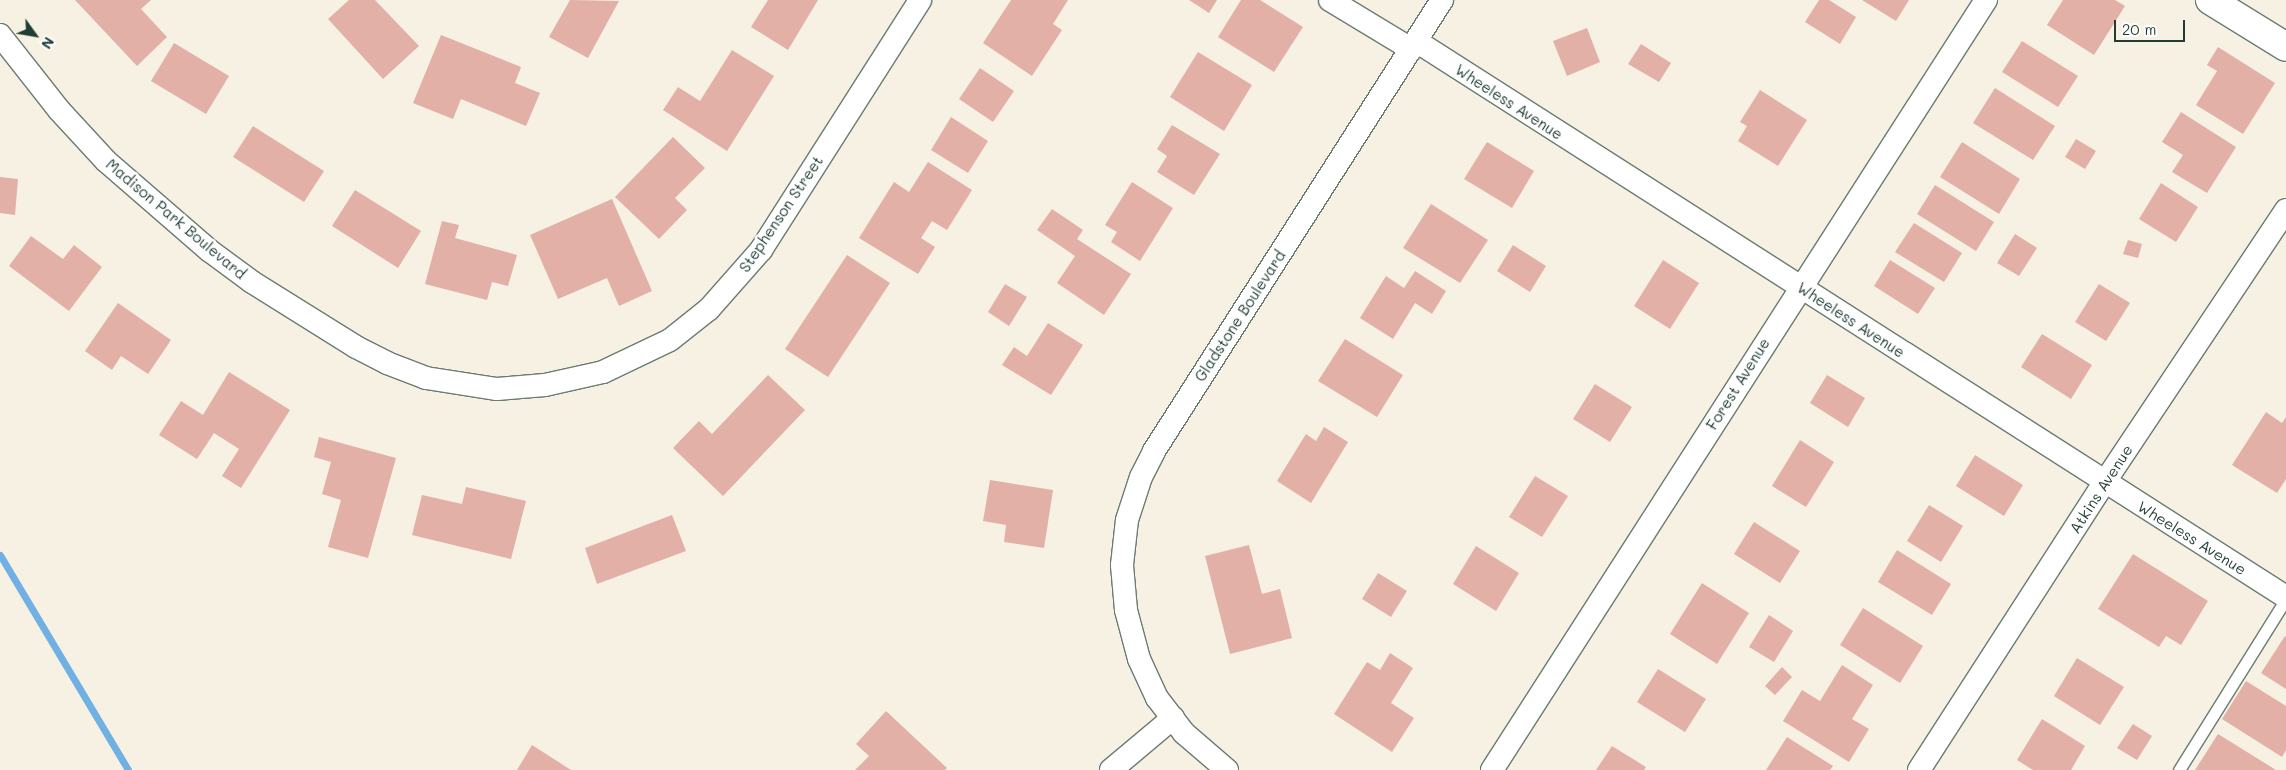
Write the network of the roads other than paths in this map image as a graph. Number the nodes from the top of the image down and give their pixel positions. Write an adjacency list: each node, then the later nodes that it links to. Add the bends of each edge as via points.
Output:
1 (920, 0): 11 (street, Stephenson Street, via 761,250 709,310 670,340 626,363 579,379)
2 (1330, 0): 7 (street, Wheeless Avenue)
3 (1442, 0): 7 (street, Gladstone Boulevard)
4 (1986, 0): 10 (street, Forest Avenue)
5 (2210, 0): 8 (street)
6 (0, 35): 11 (street, Madison Park Boulevard, via 59,110 106,161 203,245 252,282 356,347 426,378 473,387)
7 (1413, 45): 10 (street, Wheeless Avenue); 14 (street, Gladstone Boulevard, via 1154,451 1141,477 1127,520 1122,565 1126,610 1139,659 1157,698)
8 (2286, 47)
9 (2286, 210): 12 (street, Atkins Avenue)
10 (1800, 287): 12 (street, Wheeless Avenue); 17 (street, Forest Avenue)
11 (533, 386)
12 (2104, 483): 13 (street, Wheeless Avenue); 18 (street, Atkins Avenue)
13 (2286, 598): 19 (lane)
14 (1173, 718): 15 (street); 16 (street, Gladstone Boulevard, via 1184,734)
15 (1111, 770)
16 (1227, 770)
17 (1492, 770)
18 (1919, 770)
19 (2178, 770)

